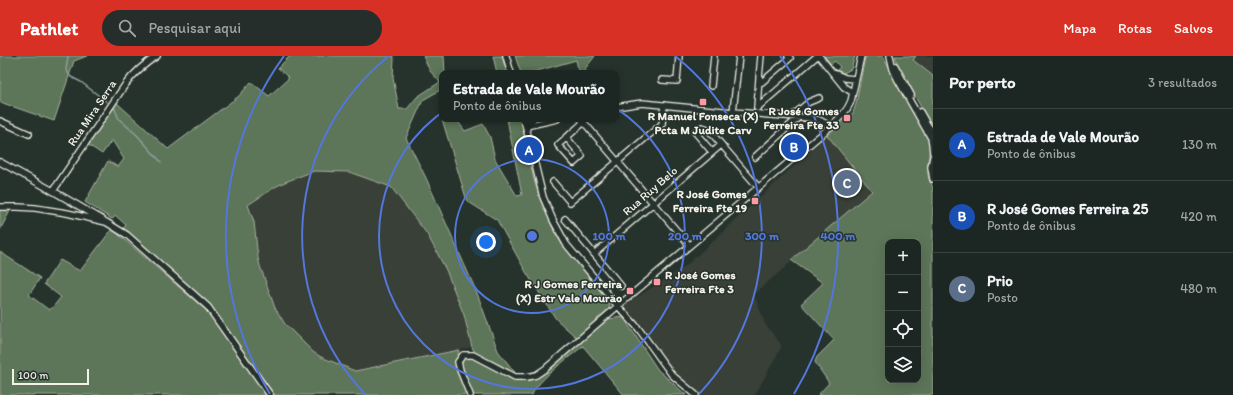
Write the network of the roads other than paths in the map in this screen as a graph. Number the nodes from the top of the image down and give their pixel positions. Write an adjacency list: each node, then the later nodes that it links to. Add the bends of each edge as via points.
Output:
1 (143, 56): 12 (street)
2 (157, 56): 12 (street, Rua Mira Serra)
3 (506, 56): 13 (street)
4 (679, 56): 17 (street, via 677,81)
5 (714, 56): 18 (street)
6 (739, 56): 23 (street)
7 (761, 56): 15 (street)
8 (788, 56): 15 (street, via 790,58 762,82)
9 (818, 56): 14 (street); 15 (street, via 757,108)
10 (861, 56): 16 (street)
11 (890, 56): 33 (street); 38 (street, via 898,80 932,142)
12 (148, 61): 46 (street, Rua Mira Serra, via 125,85)
13 (510, 70)
14 (834, 73): 16 (street); 19 (street, via 844,87)
15 (759, 78)
16 (855, 79): 19 (street)
17 (662, 80)
18 (711, 86)
19 (852, 92): 32 (street, via 847,110)
20 (819, 98): 24 (street, via 809,102)
21 (664, 105): 22 (street, via 642,103); 23 (street); 42 (street, via 662,124)
22 (619, 107)
23 (733, 112): 24 (street)
24 (792, 116): 25 (street)
25 (799, 117): 32 (street, via 819,120); 39 (street)
26 (0, 121): 34 (street)
27 (525, 122): 31 (street)
28 (544, 122): 31 (street)
29 (582, 122): 35 (street)
30 (584, 122): 42 (street)
31 (526, 126): 54 (street, via 543,197 553,220 566,244)
32 (830, 126): 45 (street)
33 (933, 132)
34 (29, 134)
35 (566, 137): 35 (street, via 558,145 574,164 582,156)
36 (721, 145): 37 (street, Rua Ruy Belo); 37 (street, via 708,129 698,129 695,132); 45 (street)
37 (712, 152): 47 (street, Rua Ruy Belo)
38 (933, 153)
39 (755, 157)
40 (933, 157): 43 (street)
41 (0, 162): 46 (street)
42 (618, 162): 44 (street, via 570,202); 47 (street)
43 (933, 179)
44 (553, 182)
45 (758, 187): 51 (street)
46 (53, 191): 50 (street)
47 (653, 202): 51 (street); 52 (street, Rua Ruy Belo)
48 (0, 207): 50 (street, via 34,208)
49 (565, 219): 52 (street)
50 (106, 222): 55 (street, via 127,235 208,307)
51 (689, 245): 54 (street)
52 (594, 254): 53 (street)
53 (622, 286)
54 (618, 306): 56 (street, via 536,375 515,376 473,355 463,355 458,362); 57 (street, via 638,328 672,375)
55 (270, 395)
56 (470, 395)
57 (696, 395)

